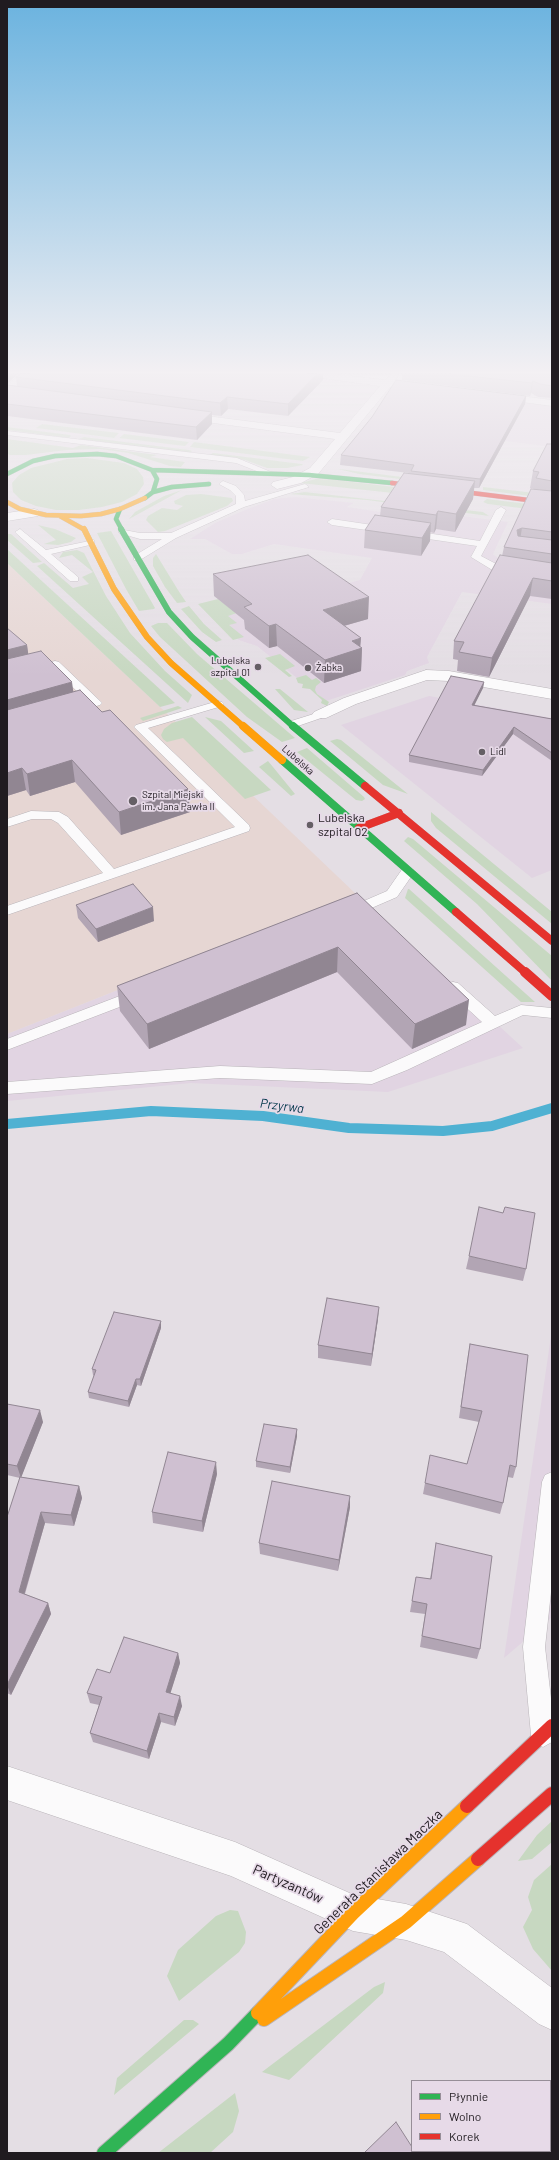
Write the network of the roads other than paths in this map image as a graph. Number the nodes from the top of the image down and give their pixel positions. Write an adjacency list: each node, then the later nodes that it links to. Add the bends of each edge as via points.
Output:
1 (155, 475): 7 (main road, via 157,479)
2 (309, 475): 5 (street); 9 (main road, via 477,497)
3 (223, 484): 4 (main road); 7 (main road, via 189,485); 10 (lane, via 233,488 240,495)
4 (246, 485)
5 (273, 485): 6 (main road)
6 (309, 488): 10 (lane)
7 (153, 492): 11 (main road)
8 (7, 502): 13 (main road)
9 (552, 503)
10 (241, 505): 19 (lane)
11 (120, 510): 14 (main road); 17 (main road, Lubelska, via 116,519)
12 (501, 510): 21 (lane)
13 (34, 513): 14 (main road); 15 (street)
14 (60, 516): 20 (main road, Lubelska, via 85,530)
15 (7, 517)
16 (332, 522): 21 (lane)
17 (122, 531): 19 (lane, via 140,536); 23 (main road, Lubelska)
18 (20, 532): 22 (lane)
19 (173, 536): 23 (lane)
20 (91, 542): 22 (lane); 27 (main road, Lubelska, via 114,589)
21 (483, 544): 24 (lane, via 476,557 497,569)
22 (44, 553): 25 (lane)
23 (137, 558): 35 (main road, Lubelska, via 166,613)
24 (552, 577)
25 (74, 579)
26 (148, 617): 27 (main road)
27 (134, 619): 32 (main road, Lubelska, via 171,662)
28 (31, 658): 29 (lane)
29 (41, 668): 30 (lane); 33 (lane, via 55,664 96,703)
30 (7, 677)
31 (552, 694): 34 (street, via 449,676 426,676 350,701)
32 (218, 704): 38 (main road, Lubelska); 40 (lane, via 140,728 244,828)
33 (59, 713)
34 (320, 715): 35 (lane)
35 (292, 724): 36 (main road, Lubelska)
36 (399, 813): 38 (main road); 45 (main road, Lubelska)
37 (7, 823): 40 (lane, via 31,815 54,814 63,820)
38 (359, 828): 39 (main road, Lubelska)
39 (408, 871): 41 (lane, via 392,894); 48 (main road, Lubelska)
40 (112, 875): 42 (lane)
41 (364, 906): 43 (lane); 44 (lane)
42 (7, 911)
43 (376, 917)
44 (334, 918)
45 (552, 941)
46 (440, 975): 50 (lane)
47 (151, 989): 51 (lane)
48 (552, 996)
49 (552, 1013): 50 (lane, via 521,1010)
50 (493, 1023): 52 (lane, via 372,1078 220,1072)
51 (7, 1045)
52 (7, 1088)
53 (551, 1494): 54 (lane)
54 (548, 1553): 55 (lane, via 534,1647)
55 (547, 1731): 58 (main road, Generała Stanisława Maczka)
56 (7, 1783): 58 (street, Partyzantów, via 235,1860)
57 (552, 1794): 59 (main road, Generała Stanisława Maczka)
58 (353, 1913): 59 (street, Partyzantów); 61 (main road, Generała Stanisława Maczka)
59 (406, 1922): 60 (street, Partyzantów, via 454,1937); 61 (main road, Generała Stanisława Maczka)
60 (552, 2011)
61 (228, 2044): 62 (main road, Generała Stanisława Maczka)
62 (104, 2153)

